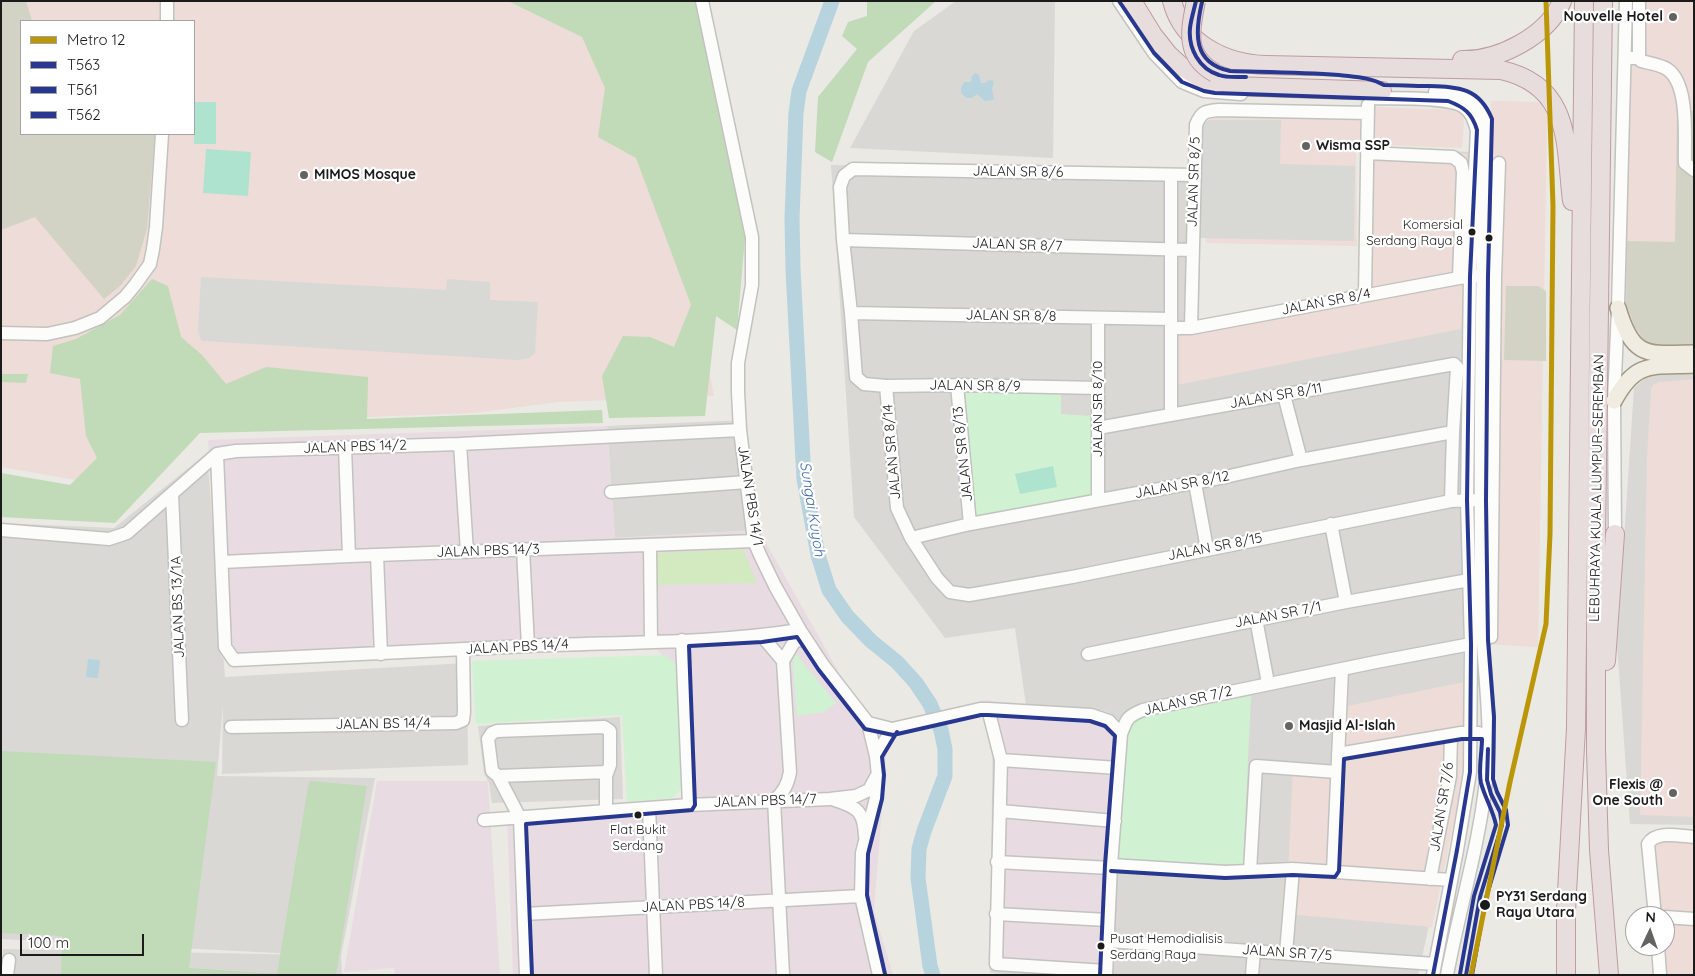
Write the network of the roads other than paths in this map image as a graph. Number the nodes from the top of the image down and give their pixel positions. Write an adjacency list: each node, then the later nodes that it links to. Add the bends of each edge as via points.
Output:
1 (167, 1): 13 (street)
2 (702, 1): 49 (street, JALAN PBS 14/1, via 752,237 752,284 738,363)
3 (1118, 1): 16 (street, via 1154,53 1182,82 1204,91)
4 (1132, 1): 16 (highway, via 1168,54 1204,80 1232,86)
5 (1172, 1): 27 (highway, via 1182,25 1195,39 1218,55 1241,63 1501,70 1526,79 1539,88 1559,114 1567,144 1572,200)
6 (1185, 1): 8 (highway, via 1189,14 1213,39 1244,52 1466,60 1496,54 1528,39 1547,26)
7 (1196, 1): 16 (highway, bridge, via 1190,29 1191,44 1203,65 1215,73 1230,77 1368,85 1375,86)
8 (1562, 1)
9 (1584, 1): 27 (highway, LEBUHRAYA KUALA LUMPUR–SEREMBAN)
10 (1603, 1): 92 (highway, LEBUHRAYA KUALA LUMPUR–SEREMBAN)
11 (1626, 1): 14 (street)
12 (1639, 1): 15 (street)
13 (167, 20)
14 (1625, 58): 15 (street); 33 (street)
15 (1639, 58): 17 (street, via 1668,69)
16 (1375, 94): 18 (street); 25 (street, via 1455,93 1475,102 1486,122); 31 (street, via 1448,101 1462,106 1474,120 1477,130)
17 (1689, 109): 22 (street, via 1685,163)
18 (1368, 113): 20 (street); 24 (street, JALAN SR 8/5, via 1207,110 1199,116 1196,125)
19 (162, 135): 38 (street, via 153,249 150,264 135,285 100,318 82,326 46,334)
20 (1367, 153): 31 (street, via 1453,157 1461,163); 32 (street)
21 (1499, 163): 26 (street)
22 (1694, 170)
23 (1171, 175): 24 (street, JALAN SR 8/6); 28 (street, JALAN SR 8/6, via 853,169 844,176 840,187); 29 (street, JALAN SR 8/5)
24 (1194, 175): 30 (street, JALAN SR 8/5)
25 (1484, 189): 26 (street); 31 (street)
26 (1498, 190): 41 (street)
27 (1582, 230): 153 (highway, LEBUHRAYA KUALA LUMPUR–SEREMBAN, via 1576,728)
28 (843, 240): 29 (street, JALAN SR 8/7); 34 (street)
29 (1171, 249): 30 (street, JALAN SR 8/7); 36 (street, JALAN SR 8/5)
30 (1192, 250): 37 (street, JALAN SR 8/5)
31 (1470, 277): 32 (street, JALAN SR 8/4); 41 (street); 60 (street)
32 (1365, 295): 37 (street, JALAN SR 8/4)
33 (1618, 308): 39 (main road, via 1627,335 1644,351); 46 (street)
34 (851, 313): 35 (street, JALAN SR 8/8); 43 (street, JALAN SR 8/9, via 856,377 864,384)
35 (1098, 318): 36 (street, JALAN SR 8/8); 44 (street, JALAN SR 8/10)
36 (1171, 324): 37 (street, JALAN SR 8/4); 47 (street, JALAN SR 8/5)
37 (1191, 328)
38 (1, 332)
39 (1694, 354)
40 (1694, 365): 46 (main road, via 1647,367 1638,371 1626,381)
41 (1488, 383): 60 (street); 83 (street)
42 (956, 385): 43 (street, JALAN SR 8/9); 44 (street, JALAN SR 8/9); 62 (street, JALAN SR 8/13)
43 (886, 386): 66 (street, JALAN SR 8/14, via 897,508)
44 (1098, 388): 48 (street, JALAN SR 8/10)
45 (1284, 394): 47 (street, JALAN SR 8/11); 50 (street, JALAN SR 8/11, via 1454,364 1457,367); 54 (street)
46 (1614, 401): 65 (street)
47 (1171, 415): 48 (street, JALAN SR 8/11)
48 (1098, 428): 59 (street, JALAN SR 8/10)
49 (740, 430): 51 (street, JALAN PBS 14/2); 55 (street, JALAN PBS 14/1)
50 (1453, 432): 54 (street, JALAN SR 8/12); 61 (street)
51 (460, 444): 52 (street, JALAN PBS 14/2); 71 (street)
52 (345, 447): 53 (street, JALAN PBS 14/2); 73 (street)
53 (217, 454): 58 (street); 74 (street)
54 (1300, 460): 56 (street, JALAN SR 8/12)
55 (747, 482): 57 (street); 67 (street, JALAN PBS 14/1)
56 (1195, 482): 59 (street, JALAN SR 8/12); 70 (street)
57 (611, 492)
58 (172, 494): 64 (street, via 127,533 109,539); 94 (street, JALAN BS 13/1A)
59 (1098, 500): 62 (street, JALAN SR 8/12)
60 (1474, 500): 61 (street, JALAN SR 8/15); 75 (street); 83 (street)
61 (1452, 501): 63 (street, JALAN SR 8/15)
62 (970, 524): 66 (street, JALAN SR 8/12)
63 (1331, 524): 70 (street, JALAN SR 8/15); 77 (street)
64 (1, 530)
65 (1615, 534): 92 (highway, via 1606,663)
66 (911, 538): 76 (street, JALAN SR 8/14)
67 (754, 541): 68 (street, JALAN PBS 14/3); 78 (street, JALAN PBS 14/1)
68 (650, 545): 69 (street, JALAN PBS 14/3); 84 (street)
69 (524, 549): 71 (street, JALAN PBS 14/3); 85 (street)
70 (1207, 549): 76 (street, JALAN SR 8/15, via 969,595)
71 (467, 552): 72 (street, JALAN PBS 14/3)
72 (377, 555): 73 (street, JALAN PBS 14/3); 87 (street)
73 (350, 556): 74 (street, JALAN PBS 14/3)
74 (222, 562): 87 (street, JALAN PBS 14/4, via 225,647 234,660)
75 (1469, 580): 77 (street, JALAN SR 7/1); 83 (street)
76 (950, 592)
77 (1346, 602): 79 (street, JALAN SR 7/1)
78 (788, 608): 80 (street, JALAN PBS 14/1); 81 (street, via 786,623 779,630)
79 (1256, 619): 88 (street, JALAN SR 7/1); 91 (street)
80 (804, 635): 81 (street, JALAN PBS 14/4); 89 (street, via 794,642); 95 (street, JALAN PBS 14/1)
81 (762, 636): 82 (street, JALAN PBS 14/4); 89 (street)
82 (682, 640): 84 (street, JALAN PBS 14/4); 114 (street)
83 (1481, 641): 90 (street, JALAN SR 7/2); 98 (street); 101 (street)
84 (651, 642): 85 (street, JALAN PBS 14/4)
85 (528, 646): 86 (street, JALAN PBS 14/4)
86 (463, 650): 87 (street, JALAN PBS 14/4); 96 (street, JALAN BS 14/4, via 464,712 463,720 456,723)
87 (381, 654)
88 (1088, 654)
89 (783, 660): 107 (street)
90 (1342, 669): 91 (street, JALAN SR 7/2); 102 (street)
91 (1268, 684): 99 (street, JALAN SR 7/2, via 1143,710 1130,715)
92 (1595, 695): 154 (highway, LEBUHRAYA KUALA LUMPUR–SEREMBAN, via 1599,850)
93 (984, 709): 97 (street); 99 (street, via 1091,715 1109,721); 104 (street)
94 (182, 720)
95 (868, 723): 97 (street); 103 (street, JALAN PBS 14/1)
96 (232, 727)
97 (896, 728): 103 (street)
98 (1472, 733): 100 (street); 101 (street); 129 (street, via 1468,788)
99 (1121, 734): 105 (street, JALAN SR 7/2)
100 (1451, 734): 102 (street); 128 (street, JALAN SR 7/6, via 1450,776)
101 (1489, 734): 152 (street, via 1487,780)
102 (1338, 754): 108 (street)
103 (876, 756): 109 (street, JALAN PBS 14/1)
104 (1002, 760): 105 (street); 117 (street)
105 (1118, 768): 120 (street, JALAN SR 7/2)
106 (606, 772): 110 (street); 110 (street, via 610,765 611,739 610,731 604,727 497,730 488,739 492,771); 116 (street)
107 (790, 772): 111 (street, via 802,795); 113 (street, via 782,794)
108 (1337, 772): 126 (street, via 1255,768); 127 (street)
109 (878, 775): 112 (street, JALAN PBS 14/7, via 869,790 856,796); 122 (street, JALAN PBS 14/1, via 876,798)
110 (498, 776): 118 (street)
111 (812, 799): 112 (street, JALAN PBS 14/7); 113 (street, JALAN PBS 14/7)
112 (830, 799): 122 (street, JALAN PBS 14/7, via 853,806 860,814)
113 (774, 800): 114 (street, JALAN PBS 14/7); 131 (street)
114 (689, 805): 115 (street, JALAN PBS 14/7)
115 (649, 808): 116 (street, JALAN PBS 14/7); 133 (street)
116 (606, 811): 118 (street, JALAN PBS 14/7)
117 (1000, 811): 120 (street); 123 (street)
118 (520, 818): 119 (street, JALAN PBS 14/7); 134 (street)
119 (484, 820)
120 (1115, 821): 124 (street, JALAN SR 7/2)
121 (1694, 837): 132 (street, via 1662,835 1651,839 1648,844)
122 (865, 838): 130 (street, JALAN PBS 14/1)
123 (998, 862): 124 (street); 135 (street)
124 (1111, 867): 126 (street); 138 (street, JALAN SR 7/2)
125 (1293, 869): 126 (street); 127 (street); 141 (street)
126 (1250, 871)
127 (1333, 871): 128 (street)
128 (1430, 879): 129 (street)
129 (1451, 880): 144 (street)
130 (861, 896): 131 (street, JALAN PBS 14/8); 150 (street, JALAN PBS 14/1)
131 (779, 900): 133 (street, JALAN PBS 14/8); 149 (street)
132 (1654, 906)
133 (653, 907): 134 (street, JALAN PBS 14/8); 148 (street)
134 (524, 914): 147 (street)
135 (996, 914): 138 (street); 145 (street, via 996,964)
136 (1675, 918): 137 (street)
137 (1694, 919)
138 (1108, 920): 139 (street, JALAN SR 7/2)
139 (1108, 941): 140 (street, JALAN SR 7/5); 145 (street, JALAN SR 7/2)
140 (1254, 951): 141 (street, JALAN SR 7/5); 151 (street)
141 (1286, 953): 144 (street, JALAN SR 7/5)
142 (1659, 956): 155 (street)
143 (9, 960): 146 (street)
144 (1434, 970)
145 (1106, 973)
146 (7, 975)
147 (526, 975)
148 (656, 975)
149 (783, 975)
150 (879, 975)
151 (1252, 975)
152 (1447, 975)
153 (1566, 975)
154 (1609, 975)
155 (1660, 975)

